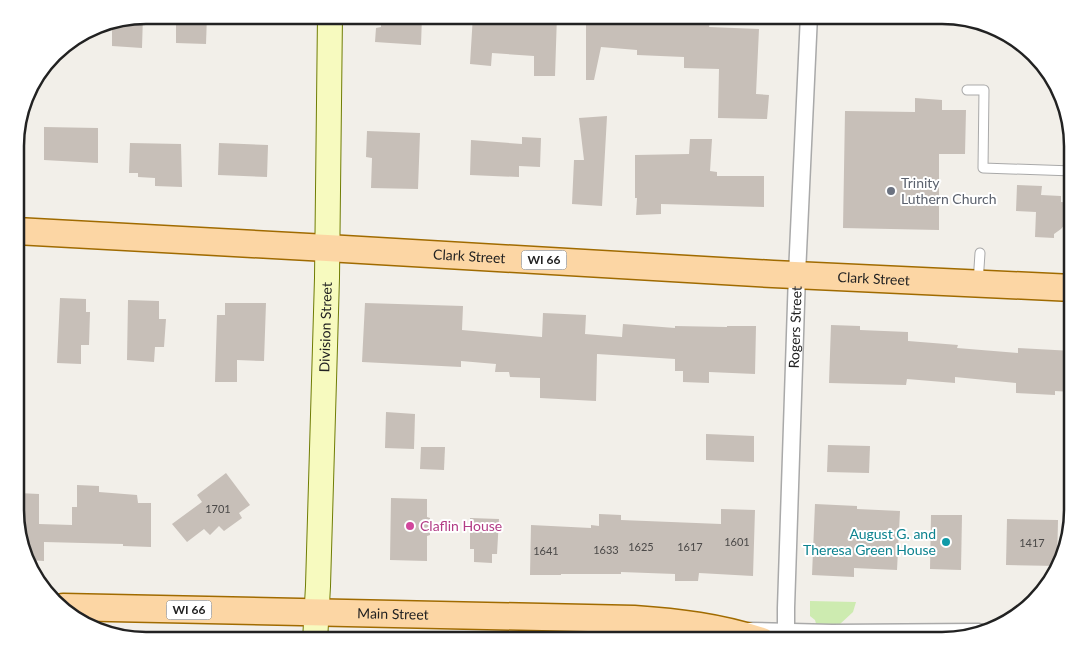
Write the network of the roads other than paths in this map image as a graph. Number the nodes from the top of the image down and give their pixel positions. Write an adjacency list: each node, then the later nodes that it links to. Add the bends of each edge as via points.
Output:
1 (330, 24): 6 (main road, Division Street)
2 (809, 24): 8 (street, Rogers Street)
3 (967, 90): 4 (lane, via 984,90 983,168)
4 (1064, 171)
5 (24, 231): 6 (main road, Clark Street / WI 66)
6 (327, 248): 8 (main road, Clark Street / WI 66); 12 (main road, Division Street)
7 (980, 253): 9 (lane)
8 (797, 274): 9 (main road, Clark Street / WI 66); 15 (street, Rogers Street)
9 (978, 283): 10 (main road, Clark Street / WI 66)
10 (1064, 288)
11 (71, 607): 12 (main road, Main Street / WI 66)
12 (316, 614): 13 (main road, Division Street); 14 (main road, Main Street / WI 66, via 634,620)
13 (315, 632)
14 (737, 632)
15 (778, 632)

